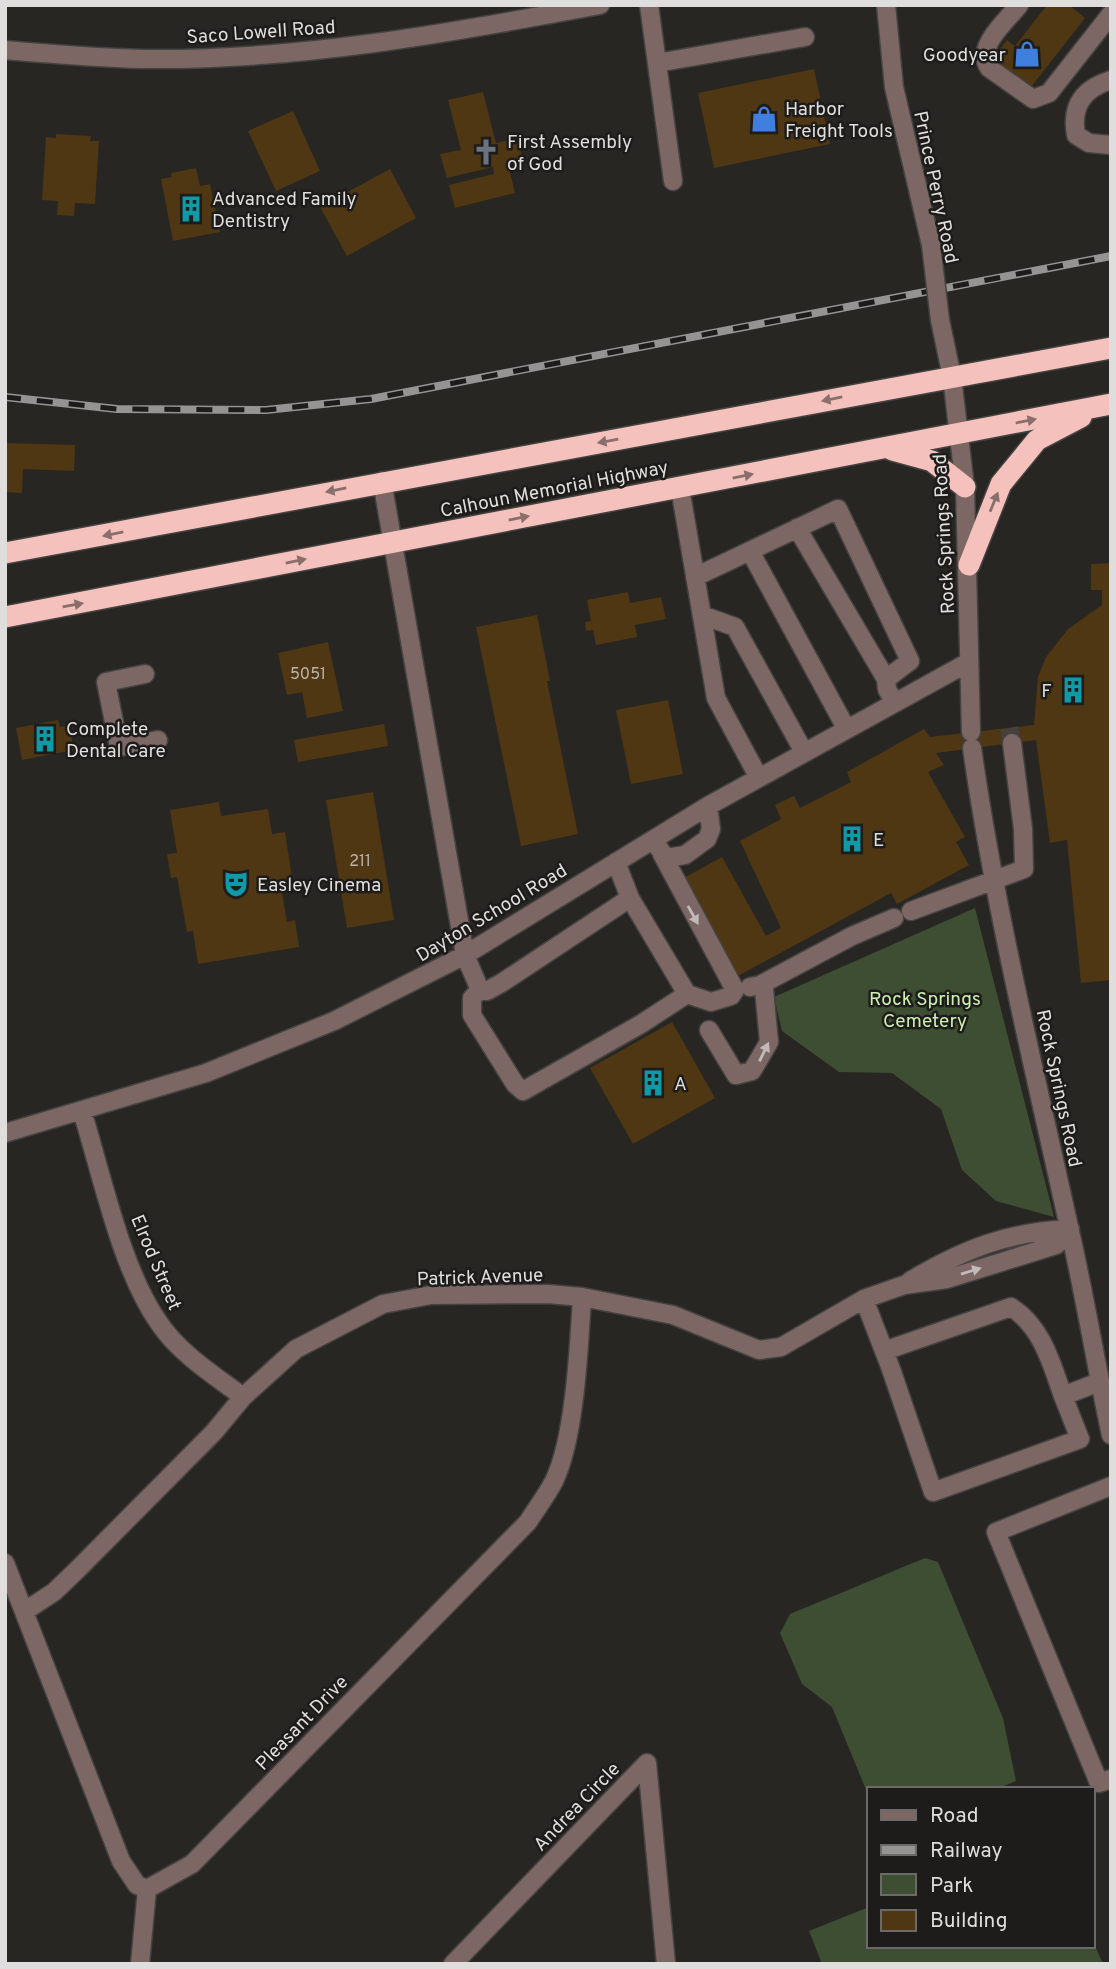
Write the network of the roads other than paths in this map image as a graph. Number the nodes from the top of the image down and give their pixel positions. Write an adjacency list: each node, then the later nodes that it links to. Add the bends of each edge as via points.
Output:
1 (600, 5): 7 (street, Saco Lowell Road, via 319,50 144,59)
2 (649, 5): 8 (street)
3 (887, 5): 13 (street, Prince Perry Road, bridge, via 894,87 930,245)
4 (1019, 5): 5 (street, via 986,47 984,61 1033,99 1049,93)
5 (1111, 14)
6 (805, 37): 8 (street)
7 (5, 50)
8 (657, 62): 11 (street)
9 (1111, 80): 10 (street, via 1085,92 1073,116 1076,135 1088,143)
10 (1111, 145)
11 (673, 181)
12 (1111, 348): 13 (highway, Calhoun Memorial Highway)
13 (952, 377): 15 (street, Rock Springs Road); 17 (highway, Calhoun Memorial Highway, one-way to 17)
14 (1108, 404): 15 (highway, Calhoun Memorial Highway, one-way to 14); 24 (highway, one-way to 14, via 1001,484 1037,440)
15 (959, 434): 16 (highway, Calhoun Memorial Highway); 18 (street, Rock Springs Road)
16 (887, 448): 18 (highway, via 932,461); 19 (highway, Calhoun Memorial Highway, one-way to 16)
17 (382, 481): 21 (street); 23 (highway, Calhoun Memorial Highway, one-way to 23)
18 (965, 487): 24 (street, Rock Springs Road)
19 (680, 488): 21 (highway, Calhoun Memorial Highway, one-way to 19); 25 (street)
20 (797, 528): 22 (street); 30 (street); 30 (street, via 838,509 845,518 910,661)
21 (392, 542): 27 (highway, Calhoun Memorial Highway, one-way to 21); 43 (street)
22 (750, 551): 25 (street); 32 (street)
23 (5, 554)
24 (969, 565): 28 (street, Rock Springs Road)
25 (695, 577): 26 (street)
26 (702, 615): 35 (street, via 735,627); 36 (street, via 716,698)
27 (5, 617)
28 (969, 662): 31 (street, Dayton School Road); 41 (street, Rock Springs Road, via 972,740)
29 (145, 674): 33 (street, via 106,682 119,747)
30 (886, 678): 31 (street)
31 (894, 702): 32 (street, Dayton School Road)
32 (846, 728): 35 (street, Dayton School Road)
33 (158, 740)
34 (1012, 743): 41 (street, via 1024,869)
35 (804, 752): 36 (street, Dayton School Road)
36 (759, 778): 37 (street, Dayton School Road)
37 (708, 806): 38 (street, Dayton School Road); 39 (street, via 707,839 685,855 670,858)
38 (653, 838): 39 (street); 40 (street, Dayton School Road)
39 (662, 854): 44 (street, one-way to 44)
40 (616, 862): 42 (street); 43 (street, Dayton School Road)
41 (993, 878): 44 (street, via 852,936); 49 (street, Rock Springs Road)
42 (630, 898): 45 (street, via 503,982); 46 (street)
43 (466, 955): 45 (street); 47 (street, Dayton School Road, via 322,1027 206,1073)
44 (750, 988): 46 (street, via 711,1002); 46 (street, one-way to 44, via 736,1075 752,1072 769,1042)
45 (481, 990): 46 (street, via 472,998 472,1015 523,1091)
46 (687, 994)
47 (82, 1111): 48 (street, Dayton School Road); 55 (street, Elrod Street, via 127,1253 158,1322 179,1347)
48 (5, 1133)
49 (1070, 1229): 51 (street, Patrick Avenue, via 1056,1245); 53 (street, Rock Springs Road)
50 (582, 1297): 51 (street, Patrick Avenue, via 673,1315 759,1350 781,1347); 55 (street, Patrick Avenue, via 430,1295 383,1304 296,1349); 61 (street, Pleasant Drive, via 565,1446 554,1480 528,1522 192,1864)
51 (864, 1299): 52 (street)
52 (884, 1351): 54 (street, via 1011,1307 1028,1318 1047,1350); 54 (street, via 933,1492 1080,1439)
53 (1099, 1382): 54 (street); 56 (street, Rock Springs Road)
54 (1063, 1396)
55 (243, 1397): 59 (street, Patrick Avenue, via 206,1441 77,1570)
56 (1109, 1423)
57 (1111, 1486): 60 (street, via 996,1532 1099,1783)
58 (5, 1563): 59 (street)
59 (25, 1611): 61 (street, via 121,1861 137,1885)
60 (1111, 1779)
61 (148, 1888): 62 (street)
62 (139, 1964)
63 (453, 1964): 64 (street, Andrea Circle, via 648,1763)
64 (666, 1964)

